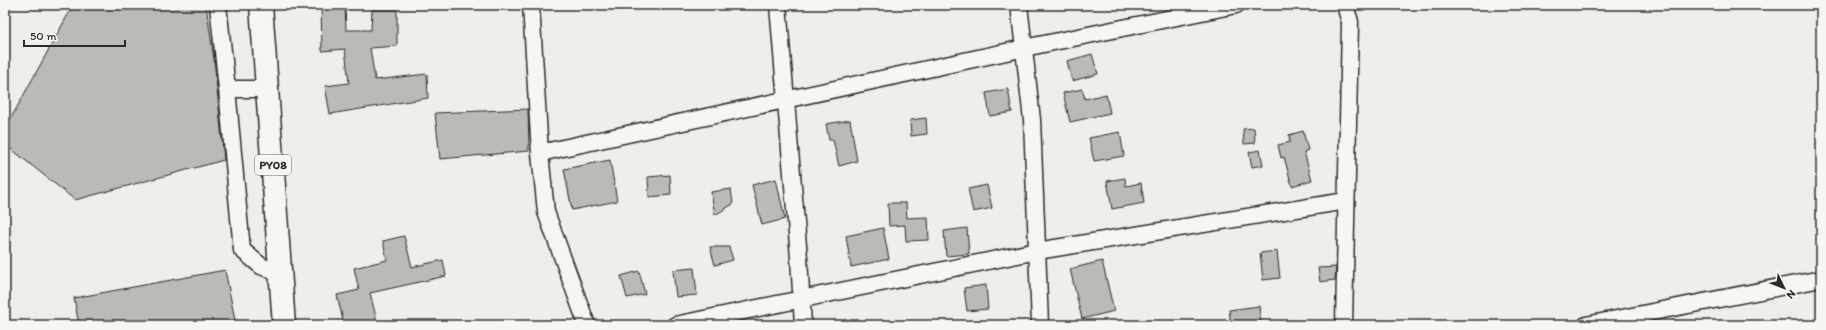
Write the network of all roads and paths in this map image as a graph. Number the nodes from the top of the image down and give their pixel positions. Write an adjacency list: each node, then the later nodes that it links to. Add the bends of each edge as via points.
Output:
1 (218, 5): 9 (street)
2 (261, 5): 10 (highway, PY08)
3 (531, 5): 12 (street)
4 (778, 5): 11 (street)
5 (1019, 5): 8 (street)
6 (1236, 5): 8 (street)
7 (1345, 5): 13 (street, via 1350,22)
8 (1024, 48): 11 (street); 14 (street, via 1032,120)
9 (227, 89): 10 (street); 15 (street, via 242,250 261,266)
10 (267, 89): 15 (highway, PY08)
11 (786, 100): 12 (street); 17 (street)
12 (540, 153): 19 (street, via 546,212)
13 (1346, 201): 14 (street); 23 (street)
14 (1037, 251): 17 (street); 22 (street)
15 (281, 274): 18 (highway, PY08)
16 (1821, 279): 24 (street)
17 (801, 298): 20 (street); 21 (street)
18 (284, 325)
19 (587, 325)
20 (675, 325)
21 (803, 325)
22 (1040, 325)
23 (1344, 325)
24 (1586, 325)

